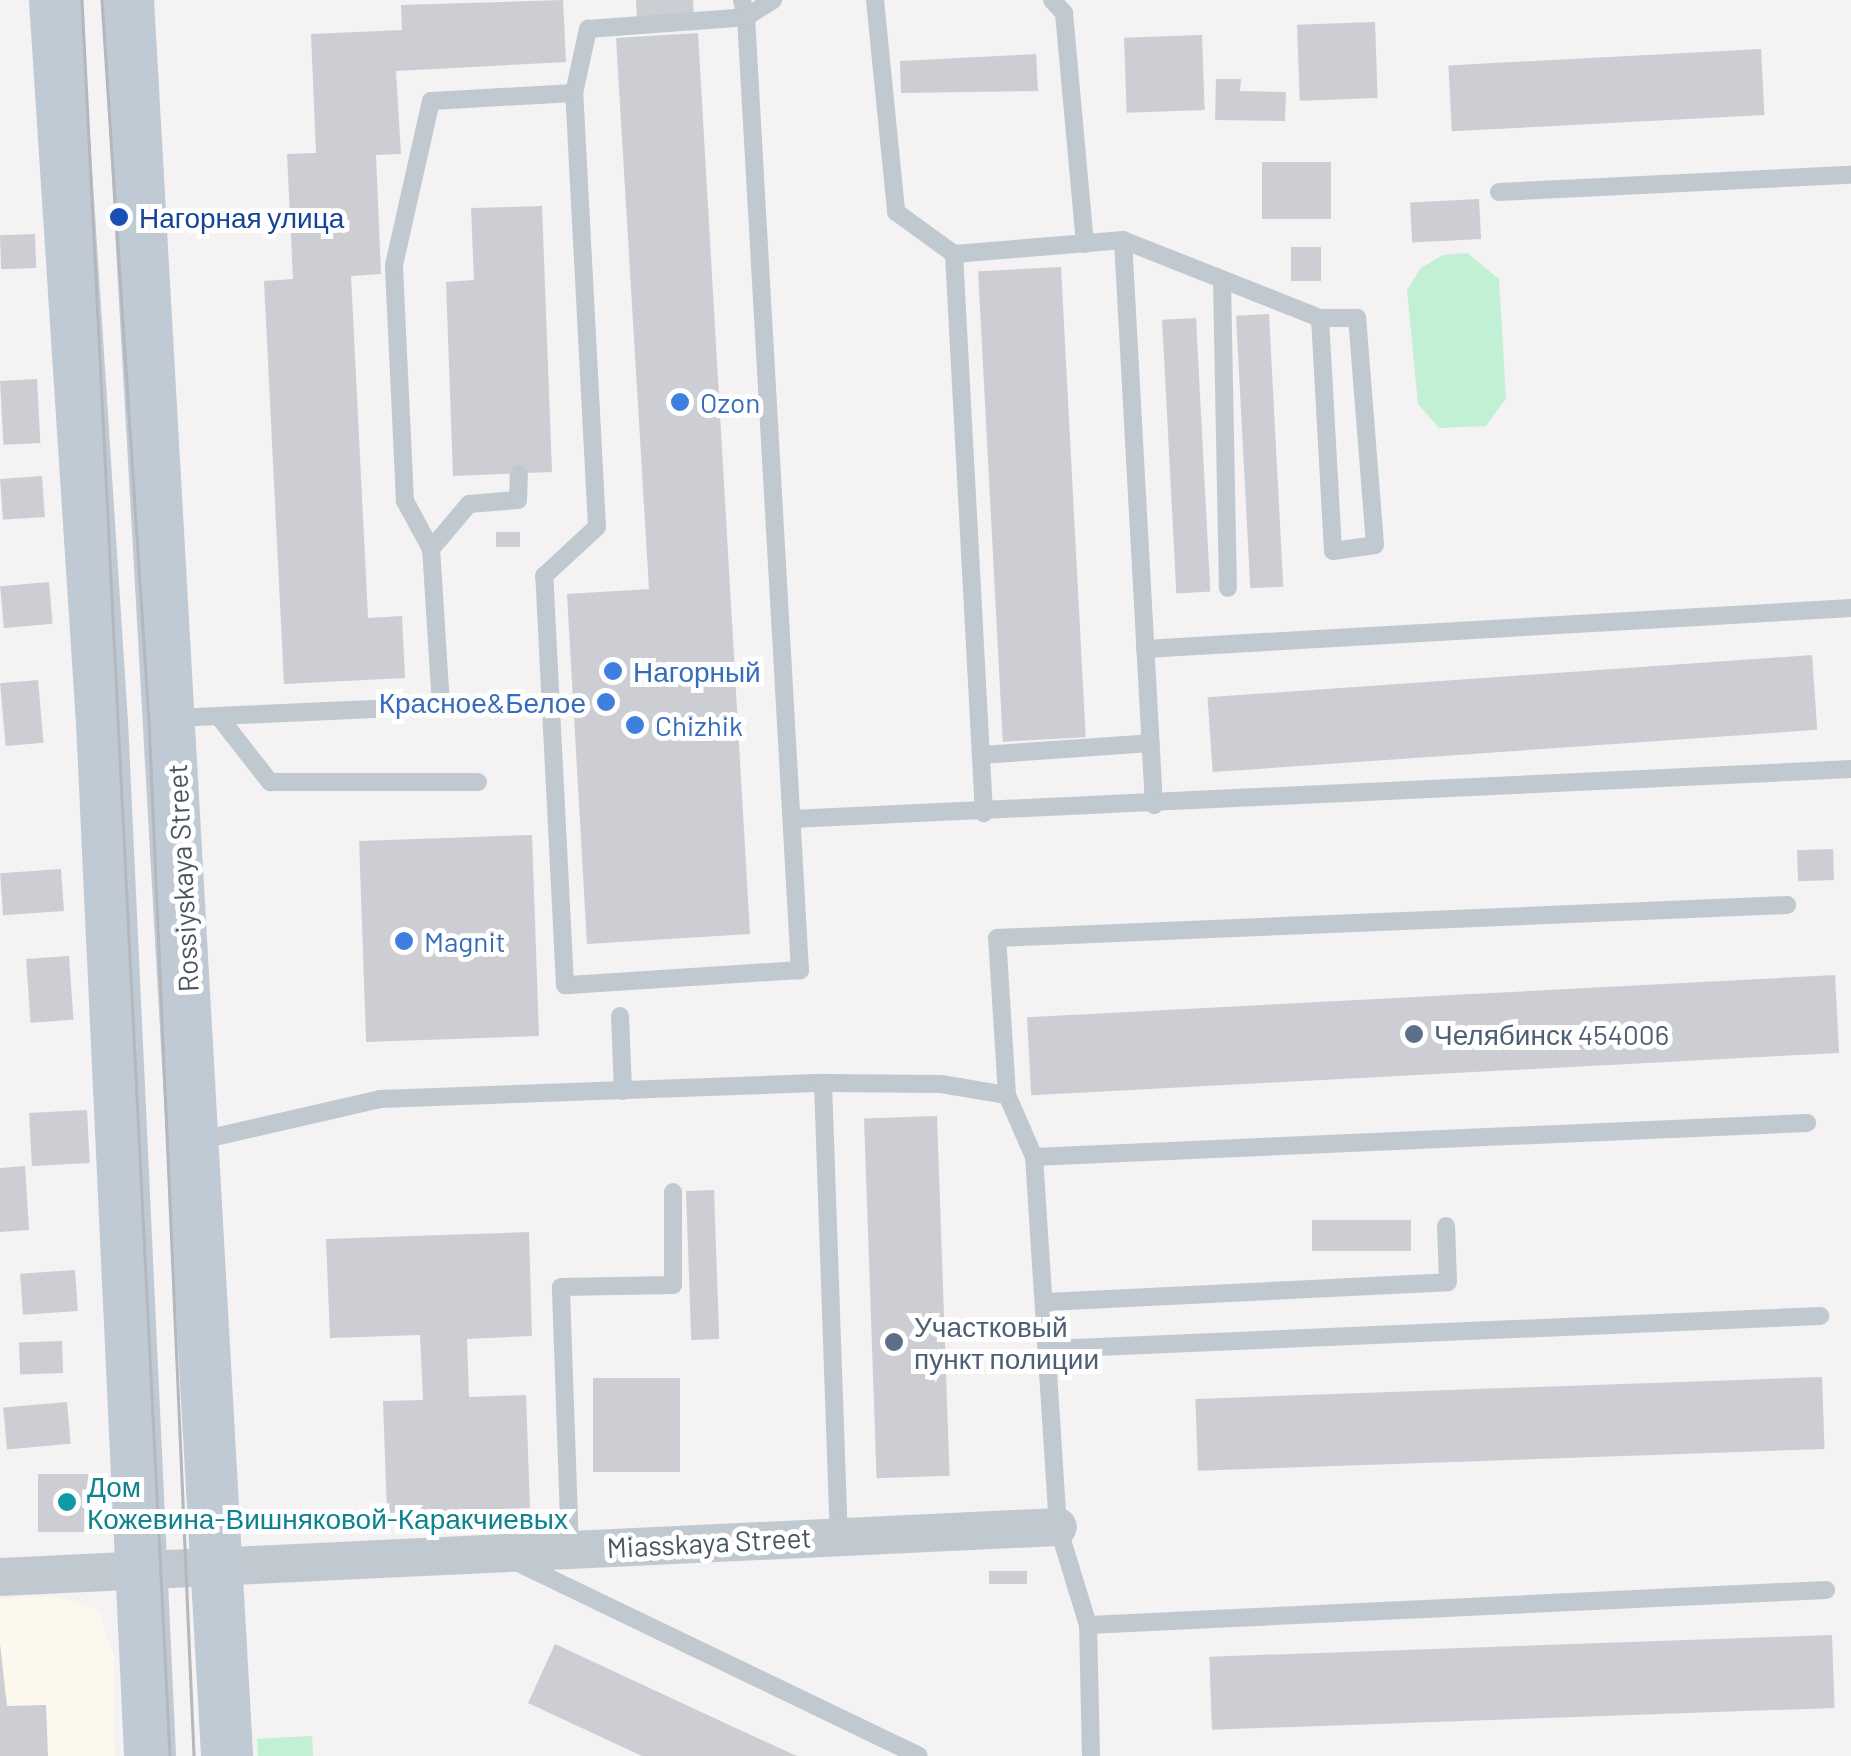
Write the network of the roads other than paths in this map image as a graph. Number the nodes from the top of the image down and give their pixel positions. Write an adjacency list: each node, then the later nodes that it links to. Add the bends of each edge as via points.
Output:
1 (55, 0): 21 (main road)
2 (128, 0): 20 (main road, Rossiyskaya Street)
3 (773, 0): 6 (lane)
4 (875, 0): 12 (lane, via 896,212)
5 (1052, 0): 11 (lane, via 1064,12)
6 (744, 9): 7 (lane, via 588,29); 28 (lane)
7 (574, 94): 16 (lane, via 430,101 394,265 405,501); 28 (lane, via 597,526 544,576 565,985 800,970)
8 (1851, 175): 9 (lane)
9 (1500, 192)
10 (1123, 240): 11 (lane); 13 (lane); 19 (lane)
11 (1084, 244): 12 (lane)
12 (954, 254): 23 (lane)
13 (1222, 280): 14 (lane); 17 (lane)
14 (1320, 318): 14 (lane, via 1333,551 1375,545 1357,318)
15 (519, 474): 16 (lane, via 518,500 470,504)
16 (430, 549): 20 (lane, via 441,706)
17 (1228, 588)
18 (1851, 608): 19 (lane)
19 (1146, 649): 22 (lane)
20 (196, 718): 21 (main road); 25 (lane, via 270,782); 35 (main road, Rossiyskaya Street)
21 (102, 722): 47 (main road)
22 (1151, 744): 23 (lane); 26 (lane)
23 (981, 755): 27 (lane)
24 (1851, 769): 26 (lane)
25 (478, 782)
26 (1154, 805): 27 (lane)
27 (984, 813): 28 (lane)
28 (792, 819)
29 (1787, 905): 33 (lane, via 996,938)
30 (620, 1016): 32 (lane)
31 (823, 1083): 32 (lane); 33 (lane, via 941,1084); 43 (lane)
32 (623, 1091): 35 (lane, via 380,1099)
33 (1007, 1095): 36 (lane)
34 (1807, 1122): 36 (lane)
35 (197, 1141): 46 (main road, Rossiyskaya Street)
36 (1034, 1156): 39 (lane)
37 (672, 1192): 44 (lane, via 673,1285 560,1287)
38 (1446, 1226): 39 (lane, via 1448,1282)
39 (1046, 1302): 41 (lane)
40 (1820, 1316): 41 (lane)
41 (1050, 1349): 42 (lane)
42 (1058, 1527): 43 (street, Miasskaya Street); 50 (lane)
43 (839, 1536): 44 (street, Miasskaya Street)
44 (570, 1548): 45 (street, Miasskaya Street)
45 (495, 1552): 46 (street, Miasskaya Street); 53 (lane)
46 (219, 1564): 47 (street, Miasskaya Street); 52 (main road, Rossiyskaya Street)
47 (143, 1567): 48 (street, Miasskaya Street); 51 (main road)
48 (0, 1577)
49 (1826, 1590): 50 (lane)
50 (1088, 1625): 54 (lane)
51 (150, 1756)
52 (227, 1756)
53 (919, 1756)
54 (1090, 1756)

